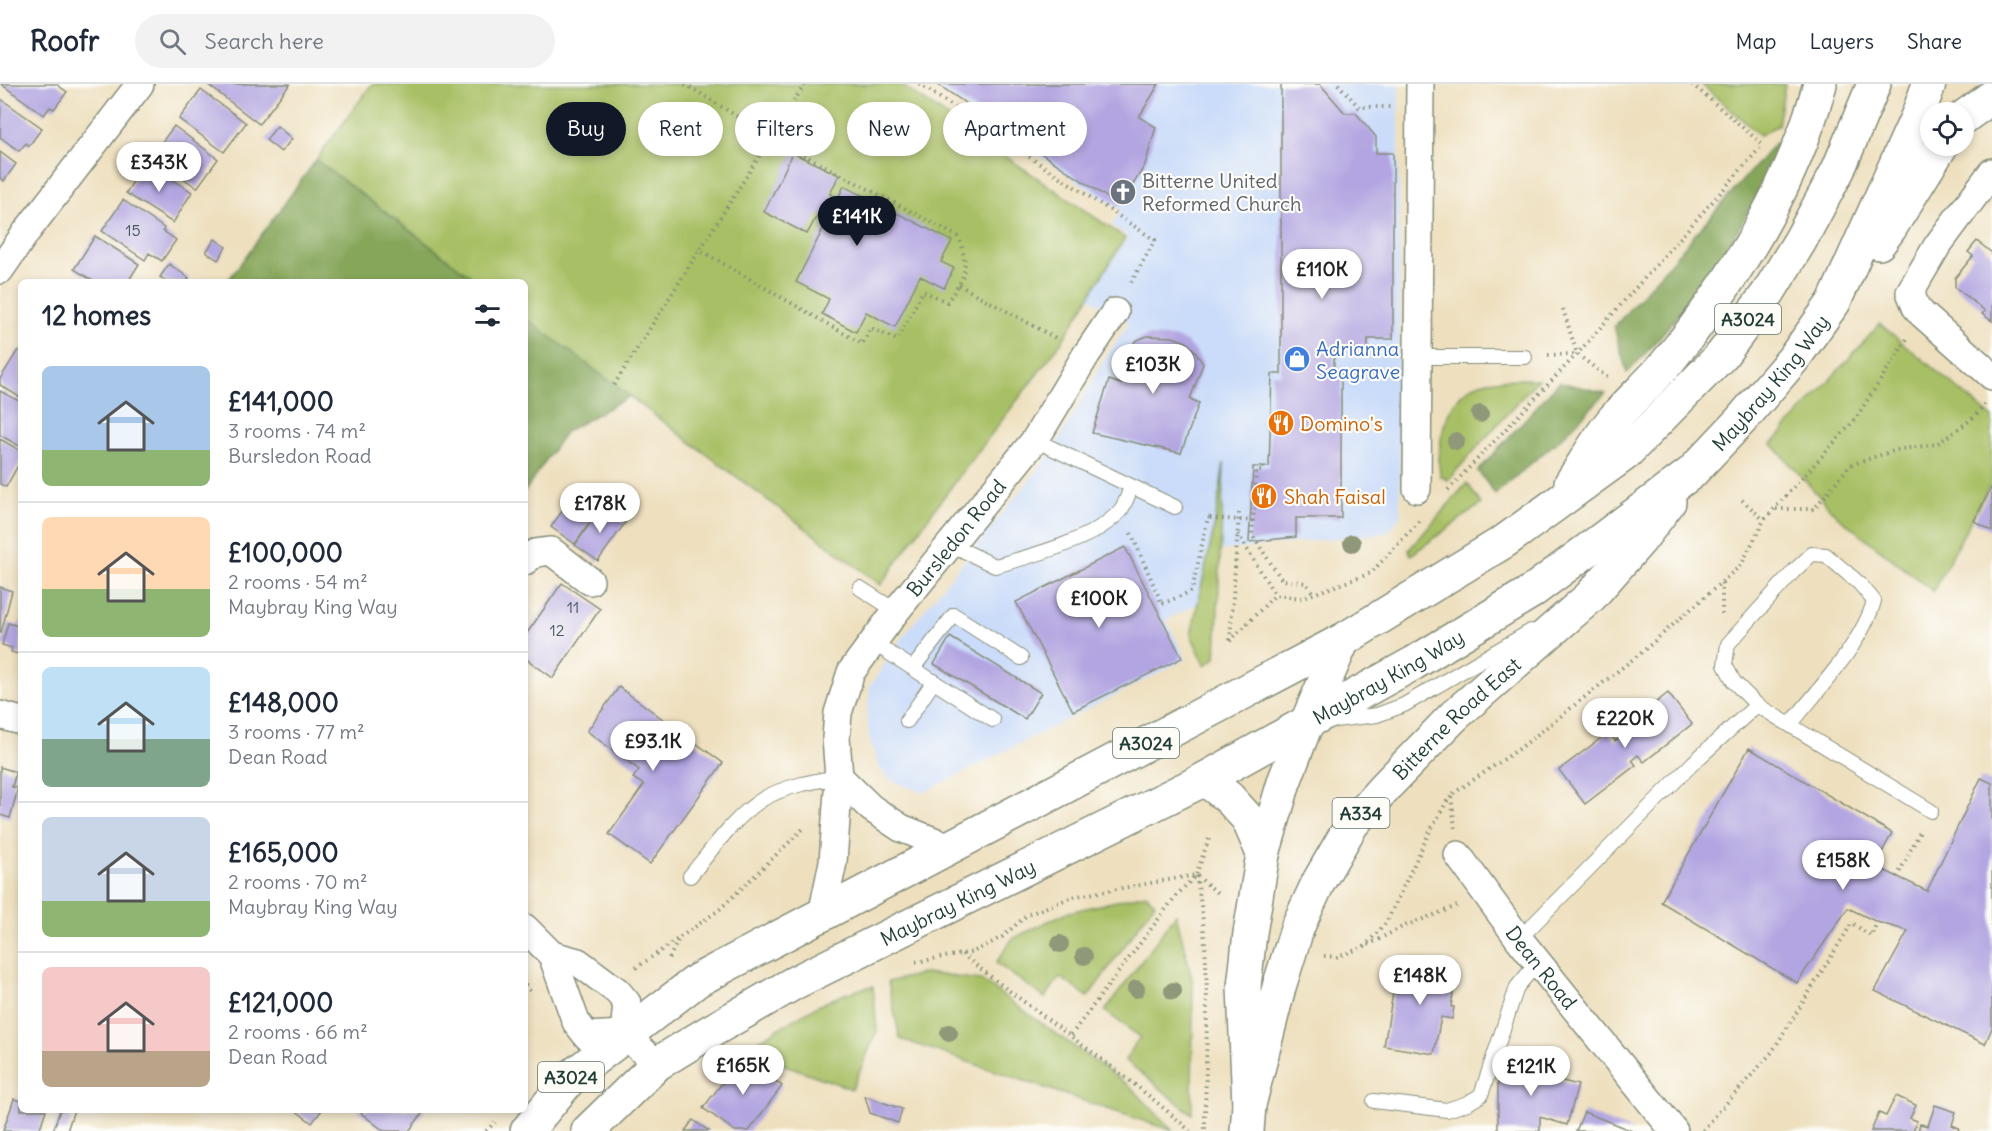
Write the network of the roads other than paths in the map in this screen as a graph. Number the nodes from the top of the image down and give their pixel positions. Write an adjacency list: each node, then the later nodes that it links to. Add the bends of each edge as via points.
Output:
1 (140, 84): 10 (street)
2 (1820, 84): 20 (main road, via 1789,172 1726,283 1670,359 1614,420)
3 (1874, 84): 20 (main road, A3024, via 1838,170 1800,241 1722,355 1625,454)
4 (1929, 84): 11 (main road, Maybray King Way / A3024)
5 (1420, 95): 13 (street)
6 (1992, 97): 7 (main road)
7 (1974, 110)
8 (1935, 156): 11 (main road, via 1890,228)
9 (1992, 172): 15 (street, via 1937,246 1916,303)
10 (0, 270)
11 (1834, 302): 17 (main road, Maybray King Way / A3024, via 1794,358)
12 (1115, 312): 16 (street, Bursledon Road)
13 (1419, 357): 14 (lane); 19 (street)
14 (1525, 357)
15 (1992, 376)
16 (1035, 440): 18 (lane); 22 (street, Bursledon Road)
17 (1691, 473): 26 (main road, Bitterne Road East / A334); 38 (main road, Maybray King Way / A3024, via 1531,592)
18 (1131, 487): 21 (lane); 22 (lane, via 1121,511 1107,524 1051,551 995,566)
19 (1418, 489)
20 (1557, 505): 28 (main road, A3024)
21 (1175, 507)
22 (950, 544): 27 (street, Bursledon Road)
23 (528, 559): 24 (street, via 536,553 552,552)
24 (590, 581)
25 (860, 588): 27 (lane)
26 (1590, 597): 38 (lane, via 1404,705 1377,715); 55 (main road, Bitterne Road East / A334, via 1454,716 1352,824 1298,926 1279,987)
27 (896, 611): 29 (street, Bursledon Road)
28 (1344, 640): 38 (main road, Bitterne Road East / A334); 43 (main road, A3024)
29 (872, 642): 31 (lane); 40 (street, Bursledon Road, via 851,672 838,714)
30 (1021, 658): 31 (lane, via 954,615)
31 (913, 668): 32 (lane)
32 (934, 681): 36 (lane); 37 (lane)
33 (1757, 705): 39 (lane); 39 (lane, via 1734,682 1725,665 1728,644 1812,554 1826,555 1874,601 1844,656); 49 (lane, via 1693,763)
34 (0, 715): 35 (street)
35 (18, 719)
36 (993, 720)
37 (907, 721)
38 (1307, 722): 41 (main road, Maybray King Way / A3024); 44 (main road, Bitterne Road East / A334)
39 (1790, 725): 42 (lane)
40 (839, 777): 43 (street, via 871,808 901,828); 46 (lane, via 804,783 765,798 747,811); 47 (street, Bursledon Road, via 833,862)
41 (1205, 779): 44 (main road, via 1248,819); 53 (main road, Maybray King Way / A3024, via 795,983)
42 (1931, 811)
43 (949, 847): 47 (main road, A3024)
44 (1263, 854): 55 (main road, Bitterne Road East / A334, via 1244,987)
45 (1458, 855): 49 (street, Dean Road)
46 (690, 876)
47 (822, 915): 52 (main road, A3024, via 698,980)
48 (528, 931): 50 (street)
49 (1519, 939): 51 (street, Dean Road)
50 (552, 955): 52 (street, via 578,962 617,991 627,1003); 52 (street, via 576,1022 587,1036)
51 (1538, 962): 54 (lane, via 1517,987 1481,1095 1447,1110); 58 (street, Dean Road)
52 (624, 1034): 53 (street); 56 (main road, A3024, via 572,1076)
53 (657, 1064): 57 (main road, A3024)
54 (1374, 1101)
55 (1248, 1118)
56 (527, 1131)
57 (588, 1131)
58 (1674, 1131)

